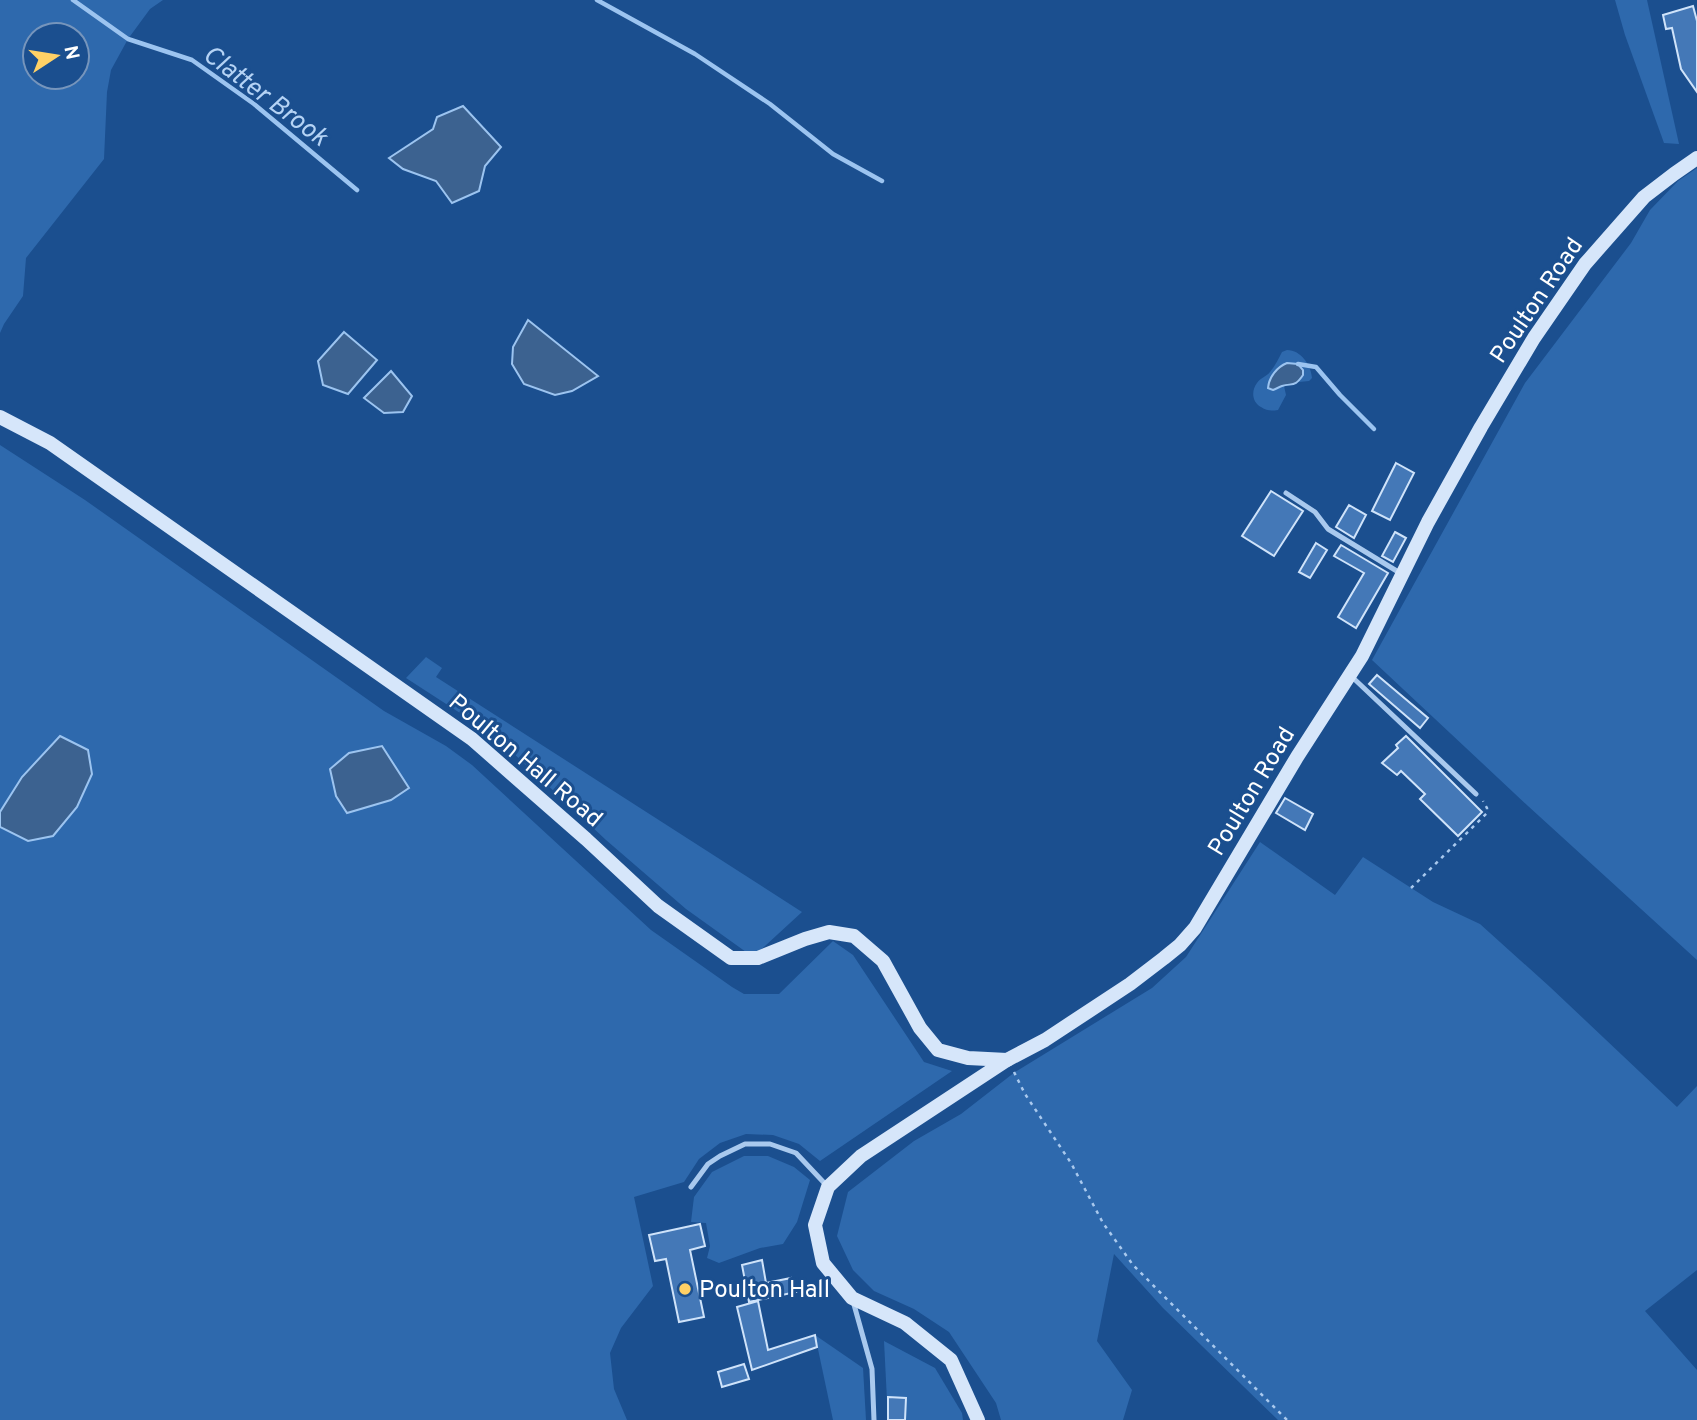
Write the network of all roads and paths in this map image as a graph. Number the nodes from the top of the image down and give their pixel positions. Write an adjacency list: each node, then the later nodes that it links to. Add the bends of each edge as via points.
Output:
1 (1697, 158): 4 (street, Poulton Road, via 1644,197 1585,264 1481,427)
2 (0, 417): 8 (street, Poulton Hall Road, via 50,443 472,739 658,906 731,958 758,958 829,932 854,936 883,961 920,1028 938,1050 968,1058)
3 (1286, 494): 4 (lane, via 1315,512 1328,529)
4 (1403, 574): 5 (street, Poulton Road)
5 (1350, 675): 6 (lane); 8 (street, Poulton Road, via 1195,928 1180,945 1130,984)
6 (1476, 794): 7 (path, via 1487,813)
7 (1411, 888)
8 (1007, 1060): 10 (street, Poulton Road, via 861,1156); 14 (path, via 1103,1223 1133,1265)
9 (691, 1187): 10 (lane, via 720,1156 744,1144 769,1144 796,1153)
10 (828, 1187): 11 (street, Poulton Road, via 815,1225 824,1263)
11 (852, 1298): 12 (lane, via 872,1369); 13 (street, Poulton Road, via 905,1323 951,1360)
12 (874, 1420)
13 (978, 1420)
14 (1287, 1420)

